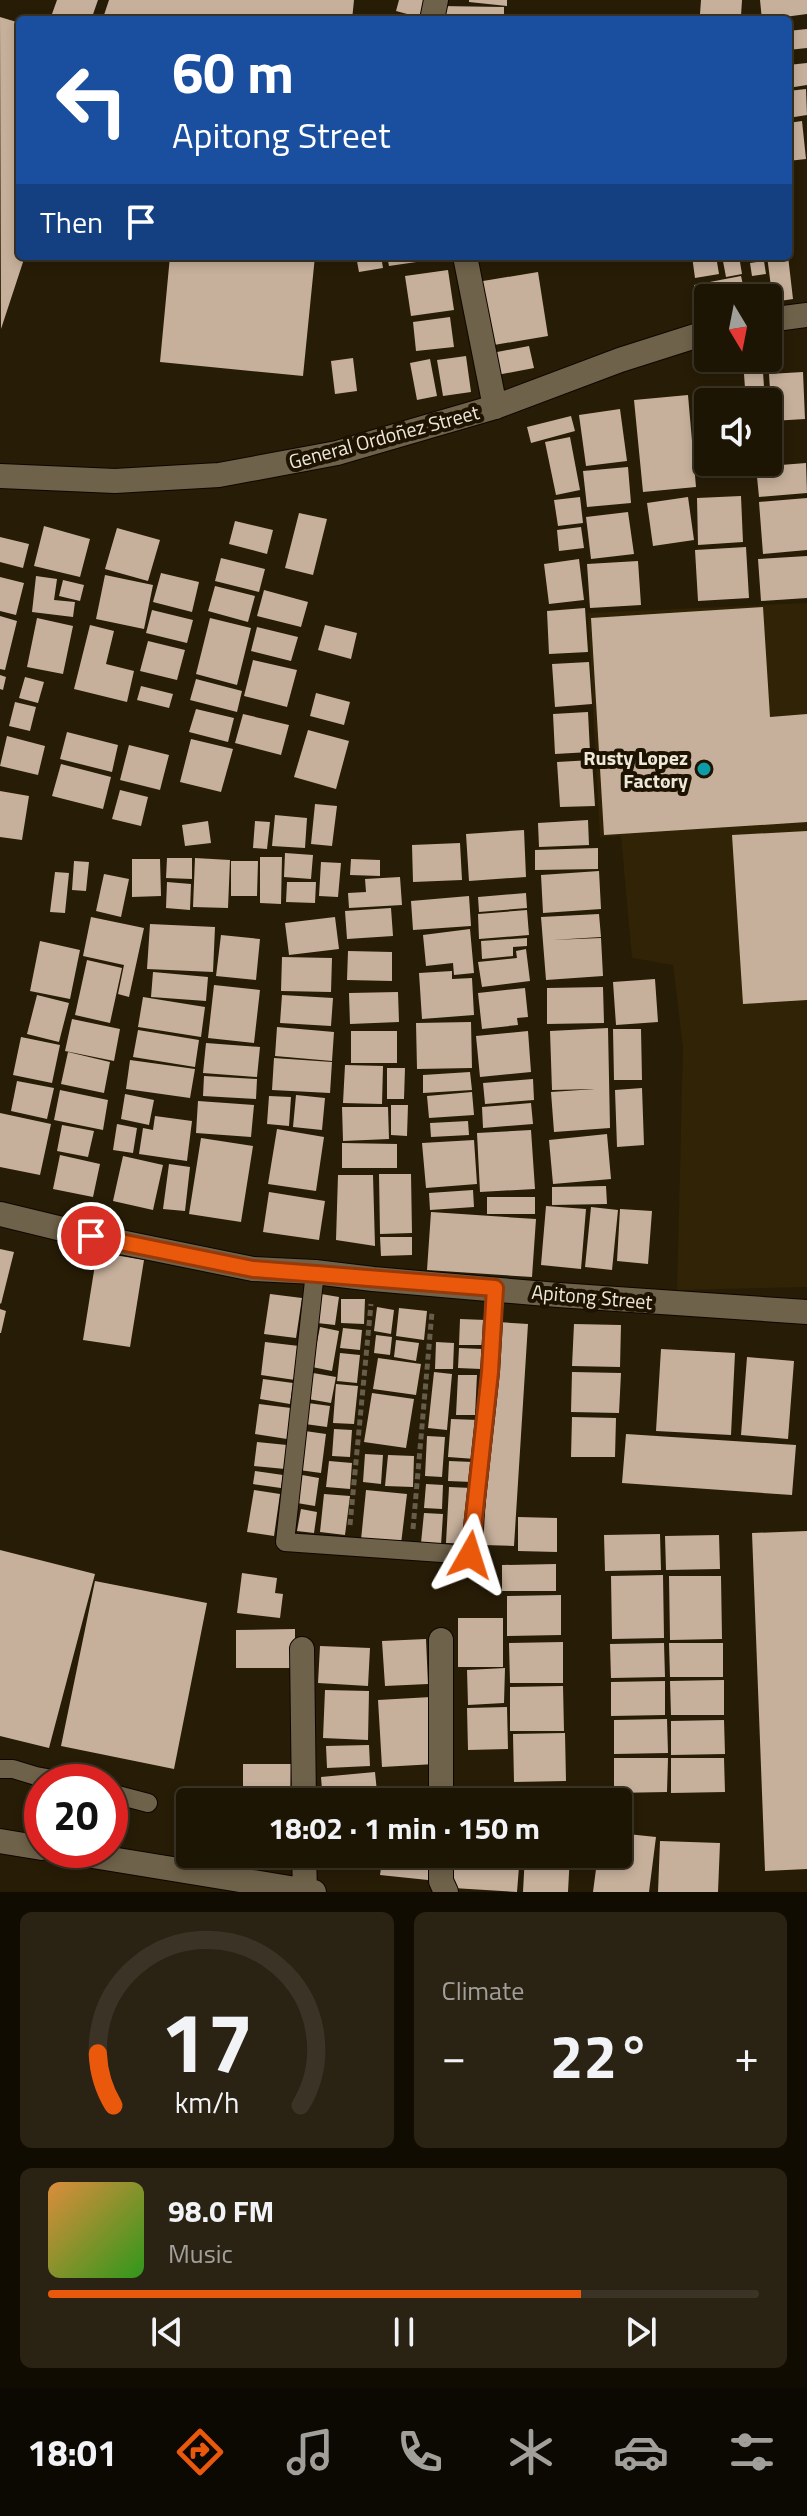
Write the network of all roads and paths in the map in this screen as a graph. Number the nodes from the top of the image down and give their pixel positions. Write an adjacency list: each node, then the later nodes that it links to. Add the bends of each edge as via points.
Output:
1 (466, 260): 5 (street)
2 (807, 315): 3 (street)
3 (782, 318)
4 (694, 336): 5 (street, General Ordoñez Street)
5 (495, 407): 6 (street, General Ordoñez Street, via 337,453 219,475 115,481)
6 (0, 476)
7 (0, 1214): 8 (street, Apitong Street, via 253,1269)
8 (315, 1272): 9 (street, Apitong Street); 13 (lane, via 285,1542)
9 (495, 1288): 12 (street, Apitong Street); 14 (lane, via 470,1555)
10 (371, 1302): 13 (path)
11 (433, 1308): 14 (path)
12 (807, 1312)
13 (348, 1546): 14 (lane)
14 (411, 1550)
15 (441, 1640): 20 (street)
16 (302, 1649): 19 (street)
17 (0, 1769): 18 (lane)
18 (24, 1772)
19 (304, 1788)
20 (441, 1788)
21 (128, 1798): 22 (lane)
22 (148, 1803)
23 (0, 1841): 24 (street)
24 (24, 1845)
25 (128, 1862): 28 (street)
26 (306, 1868): 28 (street)
27 (441, 1868): 29 (street)
28 (309, 1891)
29 (446, 1892)

